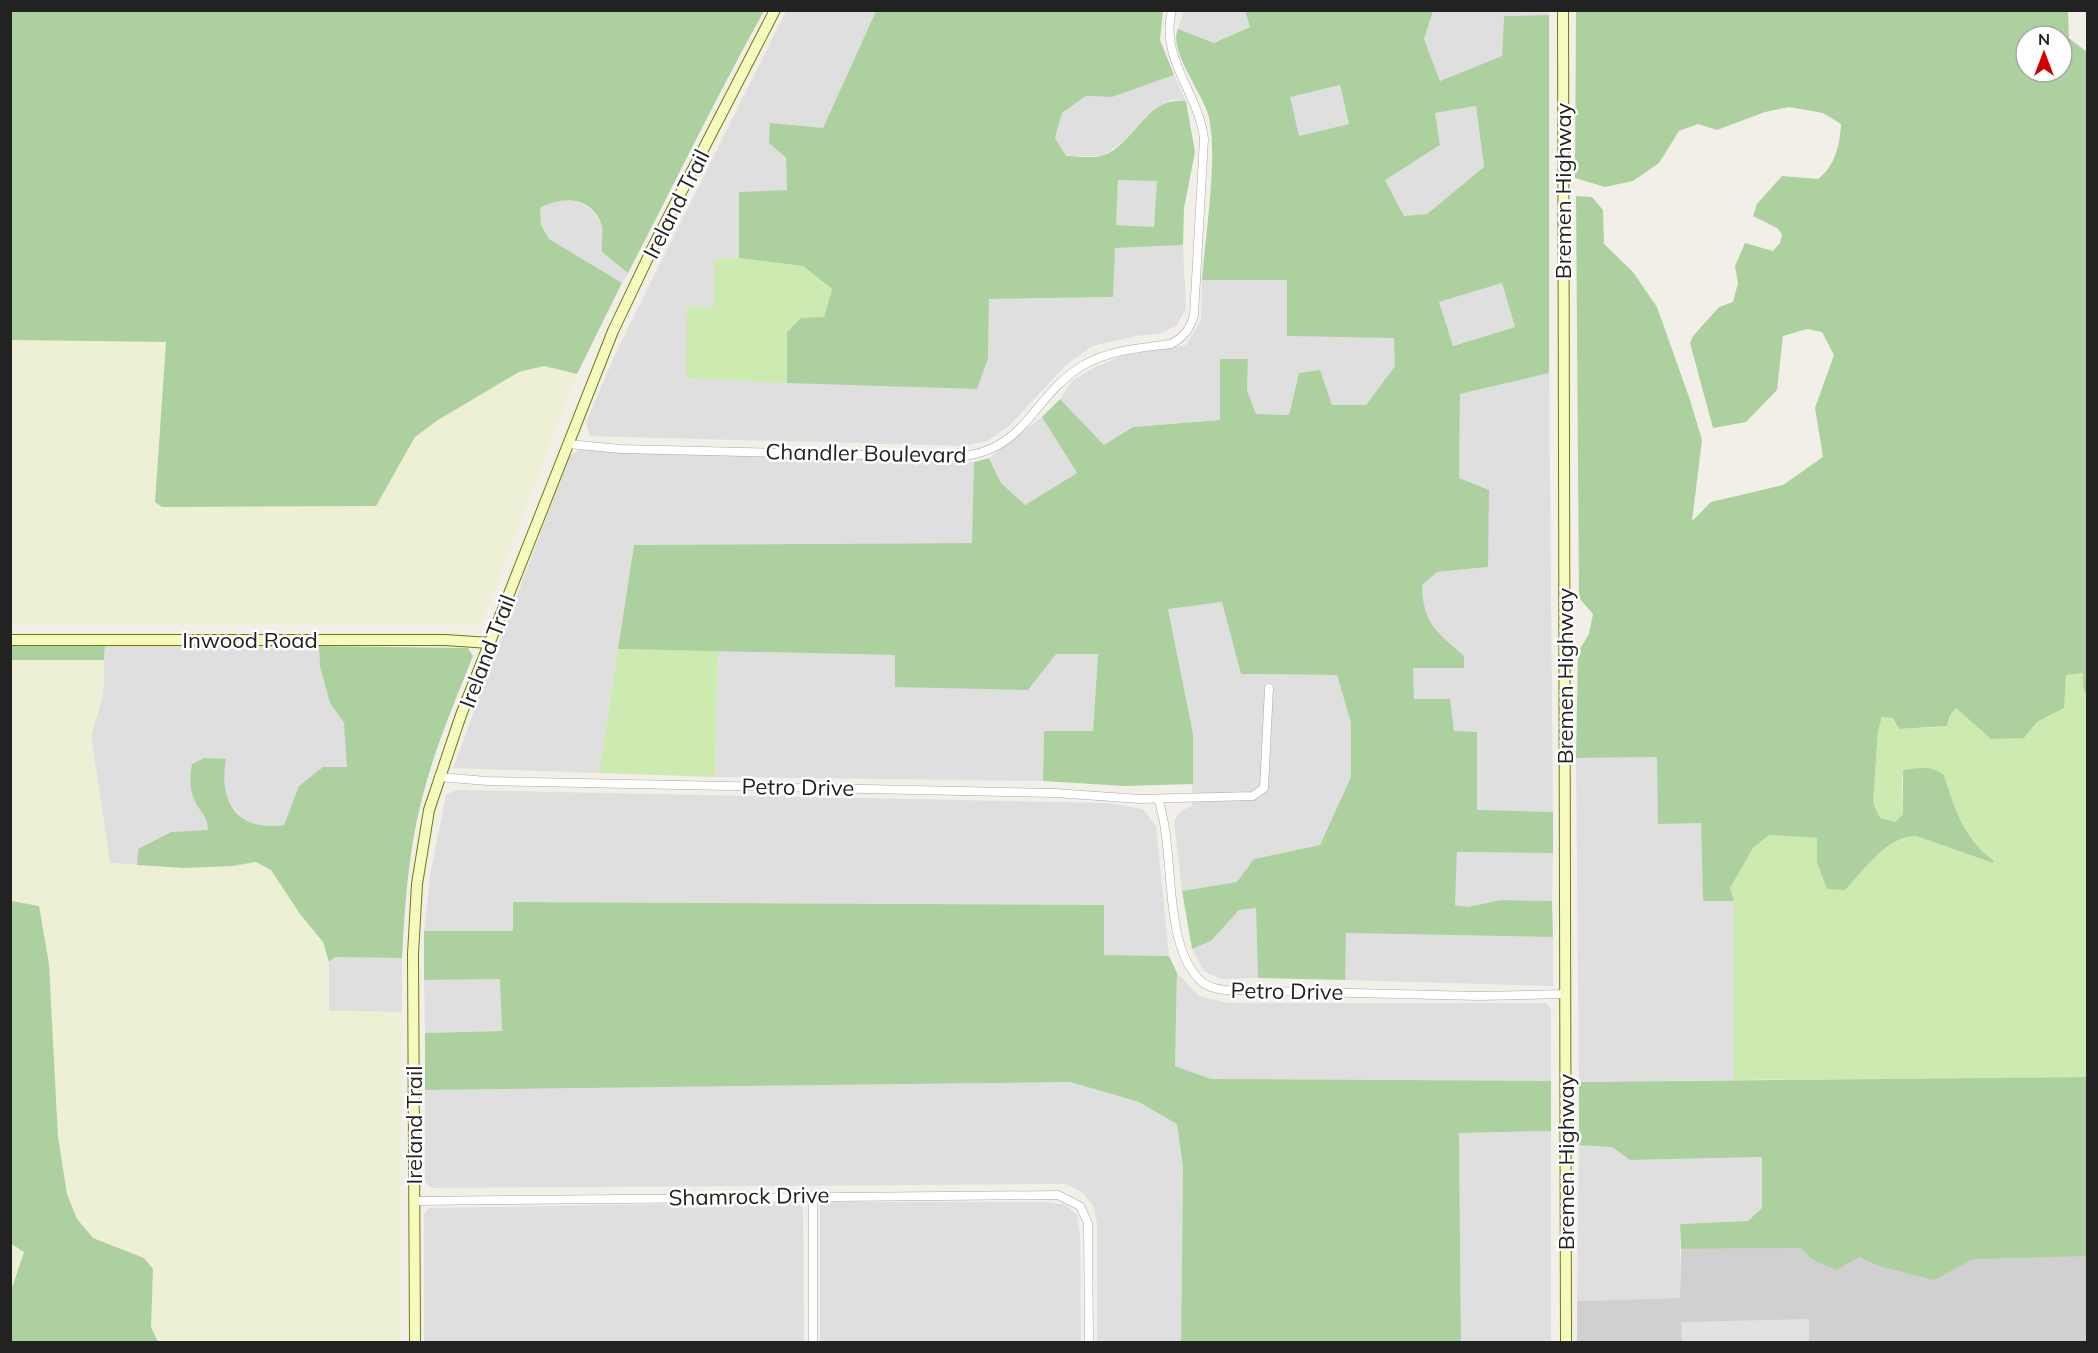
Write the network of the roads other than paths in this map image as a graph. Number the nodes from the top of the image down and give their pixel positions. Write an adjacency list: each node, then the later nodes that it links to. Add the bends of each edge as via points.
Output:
1 (775, 10): 4 (street, Ireland Trail, via 626,303)
2 (1172, 10): 4 (street, Chandler Boulevard, via 1170,47 1199,114 1204,139 1194,315 1179,339 1171,344 1109,354 1082,366 1062,382 1011,438 976,455 621,449)
3 (1563, 10): 10 (street, Bremen Highway)
4 (568, 444): 6 (street, Ireland Trail)
5 (10, 640): 6 (street, Inwood Road)
6 (490, 643): 8 (street, Ireland Trail)
7 (1269, 688): 9 (street, Petro Drive, via 1265,780 1261,792 1253,796)
8 (439, 777): 9 (street, Petro Drive); 12 (street, Ireland Trail, via 424,835 414,920)
9 (1158, 799): 10 (street, Petro Drive, via 1166,828 1178,937 1192,970 1204,984 1225,990 1479,996)
10 (1565, 994): 16 (street, Bremen Highway)
11 (813, 1195): 12 (street, Shamrock Drive); 14 (street); 15 (street, Shamrock Drive, via 1047,1194 1067,1198 1086,1215 1089,1234)
12 (414, 1201): 13 (street, Ireland Trail)
13 (415, 1342)
14 (813, 1342)
15 (1089, 1342)
16 (1566, 1342)

